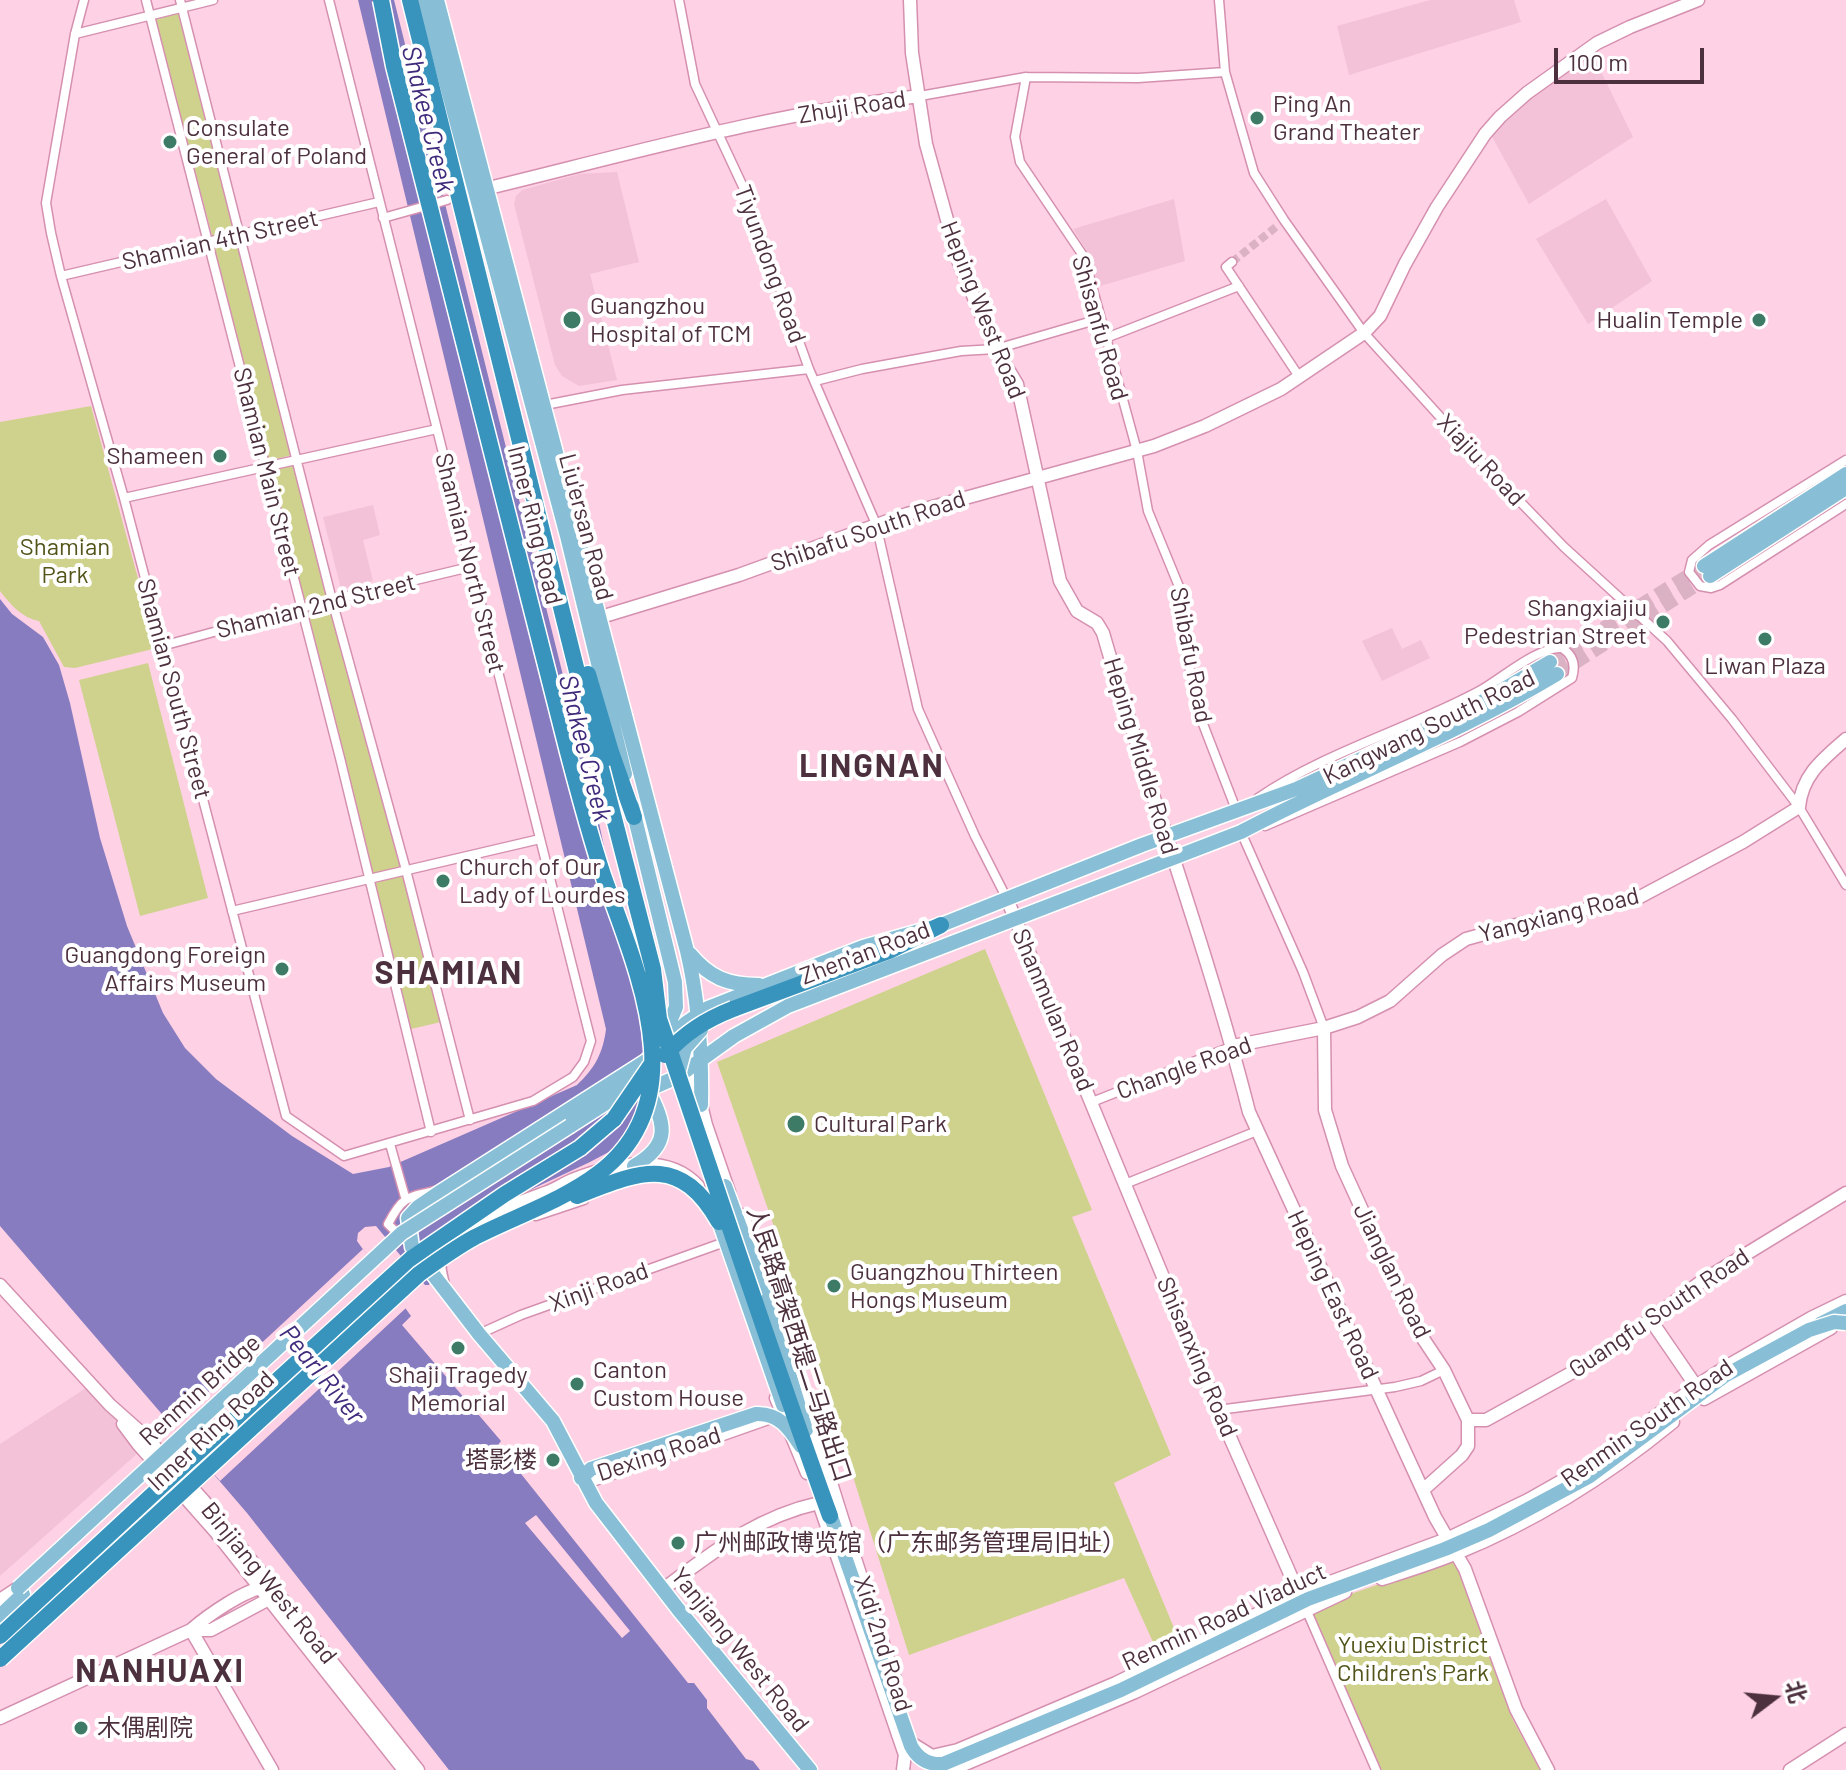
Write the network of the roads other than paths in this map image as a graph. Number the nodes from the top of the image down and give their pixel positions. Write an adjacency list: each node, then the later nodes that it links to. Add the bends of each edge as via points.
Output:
1 (84, 0): 15 (street, Shamian South Street)
2 (146, 0): 14 (street, Shamian Main Street)
3 (213, 0): 13 (street)
4 (329, 0): 22 (street, Shamian North Street)
5 (381, 0): 63 (highway, Inner Ring Road, bridge)
6 (410, 0): 47 (highway)
7 (424, 0): 57 (main road, Liu'ersan Road, via 567,536)
8 (437, 0): 20 (main road, Liu'ersan Road)
9 (679, 0): 19 (street, Tiyundong Road, via 695,84)
10 (910, 0): 18 (street, Heping West Road)
11 (1219, 0): 16 (street, Xiajiu Road)
12 (1698, 0): 30 (street, Shibafu South Road, via 1597,43 1500,117 1454,179 1380,316)
13 (181, 4): 14 (street); 24 (street, Shamian Main Street)
14 (150, 15): 15 (street); 25 (street, Shamian Main Street)
15 (75, 34): 27 (street, Shamian South Street, via 46,203)
16 (1225, 72): 17 (street, Zhuji Road); 30 (street, Xiajiu Road, via 1254,173 1280,224)
17 (1026, 77): 18 (street, Zhuji Road); 29 (street, Shisanfu Road, via 1015,137 1020,162 1084,257)
18 (920, 96): 19 (street, Zhuji Road); 32 (street, Heping West Road, via 926,144 959,263)
19 (715, 132): 20 (street, Zhuji Road); 33 (street, Tiyundong Road, via 745,191)
20 (485, 189): 36 (main road, Liu'ersan Road)
21 (446, 201): 23 (street)
22 (379, 202): 23 (street, Shamian North Street); 24 (street, Shamian 4th Street)
23 (383, 218): 37 (street, Shamian North Street)
24 (239, 236): 25 (street, Shamian 4th Street); 39 (street, Shamian Main Street)
25 (210, 243): 27 (street, Shamian 4th Street); 41 (street, Shamian Main Street)
26 (1229, 264): 28 (street)
27 (61, 276): 45 (street, Shamian South Street)
28 (1239, 286): 31 (street); 34 (street)
29 (1099, 319): 31 (street, Shisanfu Road); 32 (street)
30 (1364, 333): 34 (street, Shibafu South Road); 55 (street, Xiajiu Road, via 1554,536 1667,641)
31 (1106, 338): 38 (street, Shisanfu Road)
32 (996, 349): 35 (street, via 961,351); 43 (street, Heping West Road, via 1017,384)
33 (809, 369): 35 (street, Tiyundong Road); 36 (street, via 622,390)
34 (1300, 378): 38 (street, Shibafu South Road, via 1205,426)
35 (815, 381): 48 (street, Tiyundong Road)
36 (545, 405): 52 (main road, Liu'ersan Road)
37 (436, 429): 39 (street); 49 (street, Shamian North Street)
38 (1137, 451): 43 (street, Shibafu South Road); 56 (street, Shibafu Road, via 1152,523 1180,589 1198,711)
39 (296, 460): 41 (street); 50 (street, Shamian Main Street)
40 (1846, 460): 46 (street, via 1709,545 1692,560 1689,572 1700,586 1720,585)
41 (266, 465): 45 (street); 51 (street, Shamian Main Street)
42 (1846, 474): 44 (main road, via 1707,571)
43 (1036, 478): 48 (street, Shibafu South Road); 59 (street, Heping Middle Road, via 1060,581 1077,611 1103,633)
44 (1846, 488)
45 (124, 498): 53 (street, Shamian South Street)
46 (1846, 504)
47 (538, 511): 57 (highway); 86 (highway, Inner Ring Road, bridge, via 653,969 657,1048)
48 (876, 524): 52 (street, Shibafu South Road, via 739,575); 66 (street, Shanmulan Road, via 918,709)
49 (470, 567): 50 (street, Shamian 2nd Street); 60 (street, Shamian North Street)
50 (332, 600): 51 (street, Shamian 2nd Street); 62 (street, Shamian Main Street)
51 (301, 608): 53 (street, Shamian 2nd Street); 64 (street, Shamian Main Street)
52 (601, 617): 69 (main road, Liu'ersan Road)
53 (162, 646): 67 (street, Shamian South Street)
54 (1846, 739): 55 (street, via 1808,775)
55 (1799, 807): 65 (street, Xiajiu Road); 76 (street, Yangxiang Road, via 1638,898 1466,939 1390,1001)
56 (1237, 812): 58 (main road, Kangwang South Road, via 1553,668 1492,711); 58 (street, Kangwang South Road, via 1283,783 1455,703 1545,651 1562,648 1572,658 1569,681 1490,727 1291,817); 59 (main road, Kangwang South Road)
57 (634, 817): 70 (main road, Liu'ersan Road)
58 (1241, 832): 61 (main road, Kangwang South Road); 76 (street)
59 (1166, 836): 61 (street, Heping Middle Road); 66 (main road, Kangwang South Road)
60 (540, 839): 62 (street); 83 (street, Shamian North Street, via 591,1041 573,1077)
61 (1173, 859): 68 (main road, Kangwang South Road); 78 (street, Heping Middle Road)
62 (406, 870): 64 (street); 87 (street, Shamian Main Street)
63 (602, 871): 98 (highway, Inner Ring Road, bridge, via 652,1031 649,1097 631,1136 600,1172); 120 (highway, bridge, via 653,999)
64 (370, 879): 67 (street); 89 (street, Shamian Main Street)
65 (1846, 885)
66 (1007, 899): 68 (street, Shanmulan Road); 71 (main road, Zhen'an Road)
67 (232, 911): 90 (street, Shamian South Street, via 286,1116 344,1156)
68 (1015, 918): 77 (main road, Zhen'an Road, via 796,1003); 84 (street, Shanmulan Road)
69 (679, 920): 70 (main road); 72 (main road, Liu'ersan Road)
70 (662, 923): 79 (main road, Liu'ersan Road, via 676,1007 667,1032)
71 (941, 925): 73 (main road, Zhen'an Road); 74 (highway, via 889,951)
72 (687, 951): 73 (main road, via 719,980); 75 (main road, Liu'ersan Road)
73 (764, 985): 75 (main road, Zhen'an Road)
74 (733, 1009): 86 (highway, bridge, via 683,1036); 97 (main road, bridge, via 690,1041 678,1074 683,1109)
75 (698, 1013): 79 (main road, Zhen'an Road); 80 (main road, Liu'ersan Road)
76 (1324, 1028): 78 (street, Changle Road); 109 (street, Jianglan Road, via 1325,1110 1334,1145 1416,1328)
77 (734, 1036): 80 (main road, Zhen'an Road); 85 (main road, via 714,1061)
78 (1233, 1046): 84 (street, Changle Road); 88 (street, Heping East Road)
79 (646, 1061): 80 (street, via 678,1049); 81 (main road, Renmin Bridge)
80 (694, 1061): 82 (main road, Renmin Bridge); 85 (main road, Liu'ersan Road)
81 (634, 1073): 92 (main road); 124 (main road, Renmin Bridge, bridge, via 623,1092 402,1233)
82 (648, 1090): 91 (main road, via 660,1112 662,1133 654,1152); 124 (main road, Renmin Bridge, bridge, via 572,1131 406,1237)
83 (533, 1101): 87 (street, Shamian South Street)
84 (1092, 1102): 93 (street, Shisanxing Road)
85 (701, 1105): 94 (street, Xidi 2nd Road)
86 (614, 1119): 100 (highway, Inner Ring Road, via 580,1148)
87 (470, 1120): 89 (street, Shamian South Street)
88 (1257, 1131): 93 (street); 112 (street, Heping East Road)
89 (431, 1132): 90 (street, Shamian South Street)
90 (390, 1146): 96 (street)
91 (634, 1166): 97 (street, Xidi 2nd Road, via 664,1166 685,1173); 102 (street, via 588,1185 509,1205 444,1251 439,1262)
92 (454, 1183): 96 (street); 100 (main road, via 408,1218)
93 (1125, 1184): 113 (street, Shisanxing Road)
94 (725, 1186): 111 (street); 117 (street, Xidi 2nd Road, via 756,1247); 120 (main road, 人民路高架西堤二马路出口, bridge, via 767,1300)
95 (1846, 1193): 105 (street, Guangfu South Road)
96 (405, 1197): 100 (street, via 388,1224)
97 (717, 1222): 98 (highway, bridge, via 701,1195 686,1183 647,1173); 99 (street, Xidi 2nd Road); 102 (street, via 687,1191 654,1181 638,1183 540,1215 470,1246 445,1264); 116 (main road, bridge)
98 (493, 1228): 134 (highway, Inner Ring Road, bridge, via 447,1253 401,1290)
99 (722, 1243): 108 (street, Xinji Road); 114 (street, Xidi 2nd Road)
100 (419, 1255): 102 (main road, Yanjiang West Road); 133 (highway, Inner Ring Road, bridge, via 363,1300)
101 (0, 1285): 125 (street, Binjiang West Road, via 203,1500)
102 (443, 1285): 108 (main road, Yanjiang West Road)
103 (1846, 1301): 110 (street, Renmin South Road)
104 (1846, 1311): 107 (main road, Renmin Road Viaduct, bridge)
105 (1650, 1319): 110 (street); 115 (street, Guangfu South Road, via 1602,1356 1486,1420)
106 (1846, 1322): 107 (main road, bridge); 122 (street, Renmin South Road, via 1710,1395 1586,1487)
107 (1809, 1330): 120 (main road, Renmin Road Viaduct, bridge, via 1711,1385 1579,1483 1498,1525 1308,1599 1133,1684 943,1764 922,1759 911,1746)
108 (479, 1334): 118 (main road, Yanjiang West Road, via 553,1421)
109 (1444, 1370): 112 (street, via 1421,1381); 115 (street, Jianglan Road)
110 (1696, 1386): 121 (street, Renmin South Road, via 1583,1471)
111 (788, 1387): 114 (street); 117 (street)
112 (1376, 1389): 113 (street); 119 (street, Heping East Road)
113 (1218, 1410): 126 (street, Shisanxing Road)
114 (782, 1414): 118 (street, Dexing Road, via 595,1479); 120 (street, Xidi 2nd Road)
115 (1468, 1420): 119 (street, via 1468,1446)
116 (801, 1446): 118 (main road, bridge, via 780,1419 756,1414 591,1469); 120 (main road, bridge)
117 (821, 1449): 137 (street, Xidi 2nd Road)
118 (581, 1478): 123 (main road, Yanjiang West Road)
119 (1423, 1490): 121 (street, Heping East Road)
120 (825, 1509): 123 (street, via 778,1514 752,1526); 137 (street, Xidi 2nd Road)
121 (1447, 1539): 122 (street, Heping East Road); 126 (street, Renmin South Road)
122 (1457, 1553): 129 (street, Renmin South Road); 145 (street, Heping East Road, via 1516,1709)
123 (662, 1590): 138 (main road, Yanjiang West Road)
124 (20, 1591): 127 (street); 128 (main road); 130 (main road); 131 (street)
125 (267, 1591): 132 (street, via 204,1618); 140 (street, Binjiang West Road); 141 (street, Binjiang West Road)
126 (1298, 1594): 129 (street, Shisanxing Road); 137 (street, Renmin South Road, via 1116,1683 975,1744 938,1756)
127 (0, 1600)
128 (0, 1607)
129 (1306, 1609): 143 (street, Renmin South Road, via 1135,1692); 144 (street)
130 (0, 1616)
131 (0, 1622)
132 (191, 1630): 135 (street); 139 (street)
133 (0, 1636)
134 (0, 1659)
135 (0, 1718)
136 (1846, 1734): 146 (street)
137 (908, 1741): 142 (street)
138 (809, 1768)
139 (272, 1770)
140 (404, 1770)
141 (418, 1770)
142 (903, 1770)
143 (951, 1770)
144 (1376, 1770)
145 (1548, 1770)
146 (1790, 1770)

